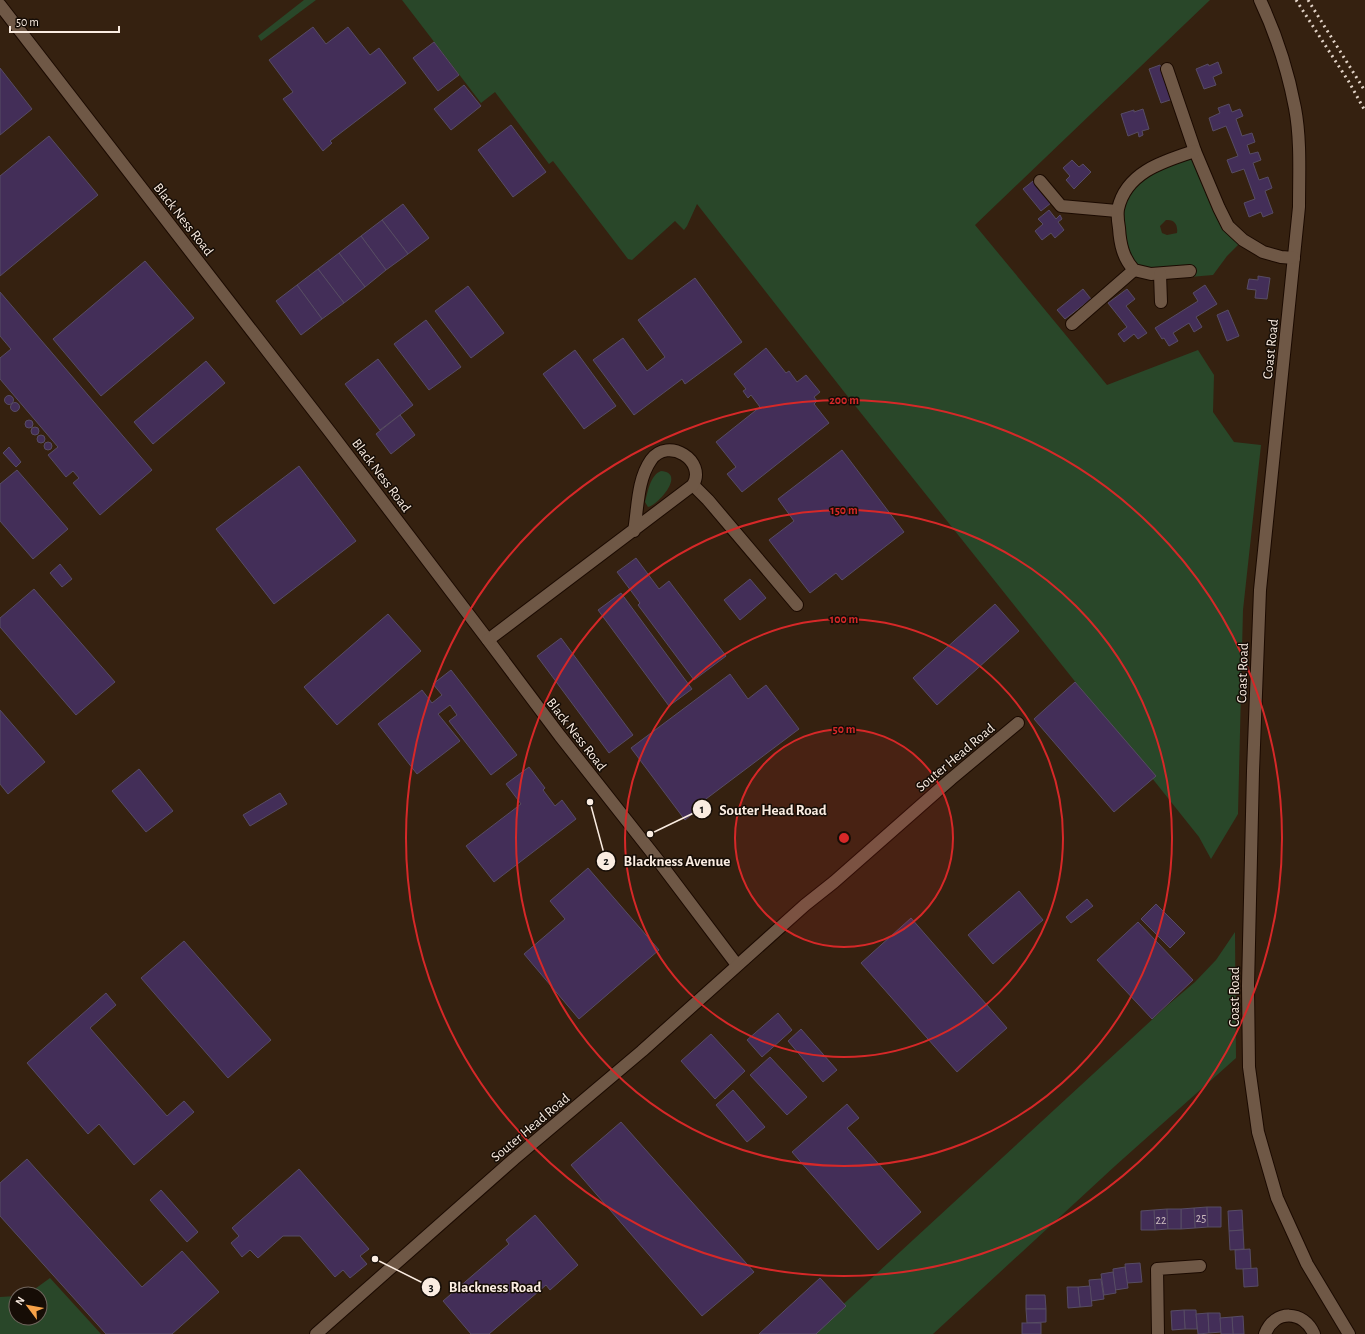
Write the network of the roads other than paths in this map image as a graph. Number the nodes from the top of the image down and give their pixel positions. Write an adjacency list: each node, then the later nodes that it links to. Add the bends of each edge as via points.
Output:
1 (1260, 0): 7 (street, Coast Road, via 1288,76 1295,109 1300,159)
2 (0, 5): 16 (street, Black Ness Road)
3 (1167, 69): 4 (street)
4 (1196, 151): 6 (street, via 1166,160 1136,178 1126,190); 7 (street, via 1219,208 1235,234 1263,252)
5 (1040, 181): 6 (street, via 1061,206)
6 (1117, 210): 8 (street, via 1120,241 1126,259)
7 (1294, 258): 24 (street, Coast Road, via 1260,590 1248,986 1250,1067 1258,1132 1277,1198 1307,1264)
8 (1134, 270): 10 (street); 12 (street)
9 (1190, 271): 10 (street)
10 (1160, 274): 11 (street)
11 (1161, 302)
12 (1072, 324)
13 (693, 486): 14 (street); 14 (street, via 696,473 690,459 677,450 656,454 648,464 641,485); 15 (street, via 708,500)
14 (634, 531): 16 (street)
15 (797, 605)
16 (488, 640): 18 (street, Black Ness Road)
17 (1018, 723): 18 (street, Souter Head Road)
18 (737, 965): 20 (street, Souter Head Road, via 642,1051 514,1159)
19 (1200, 1266): 21 (street, via 1157,1269)
20 (316, 1334)
21 (1158, 1334)
22 (1265, 1334): 23 (street, via 1270,1324 1286,1315 1304,1320)
23 (1314, 1334)
24 (1348, 1334)

